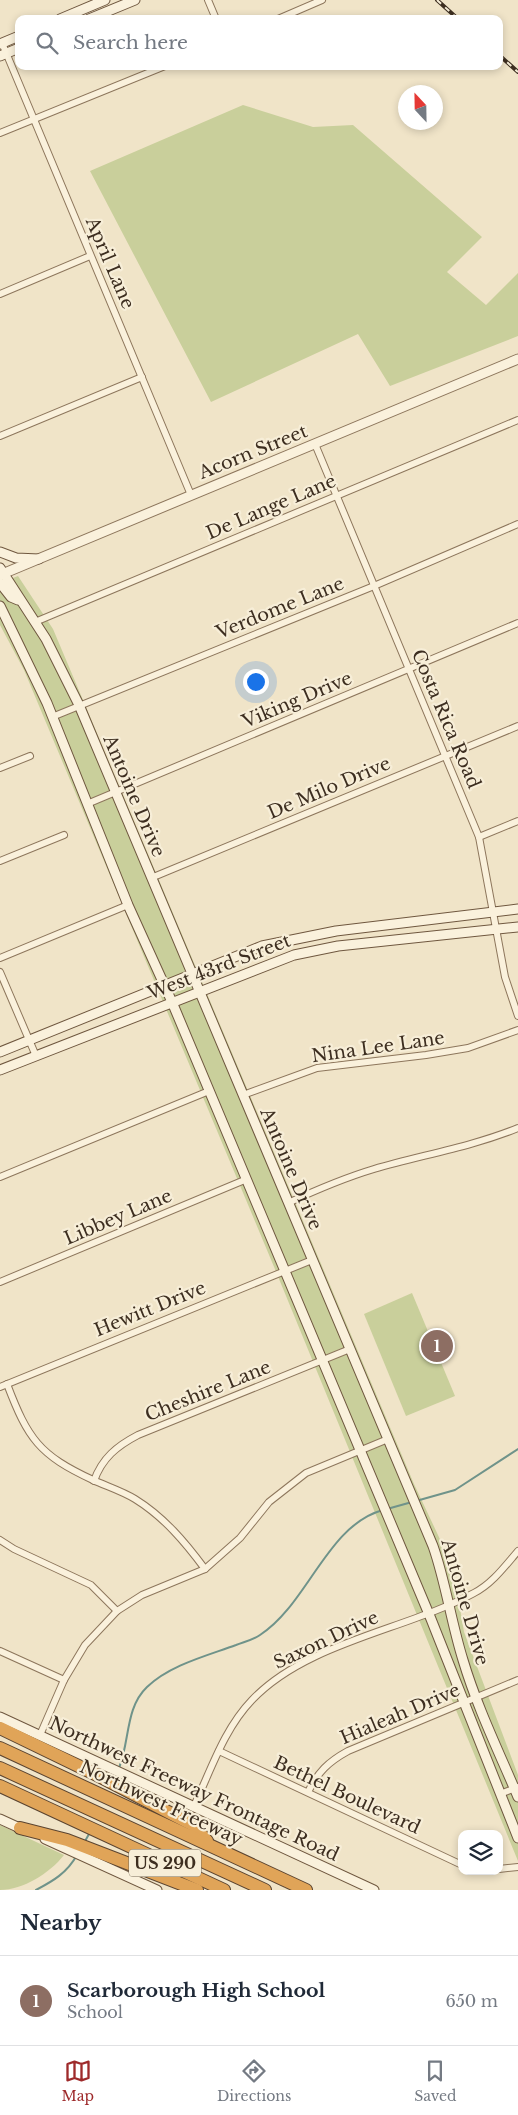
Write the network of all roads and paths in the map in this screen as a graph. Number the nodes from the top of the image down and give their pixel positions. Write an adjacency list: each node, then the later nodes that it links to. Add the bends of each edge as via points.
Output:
1 (135, 0): 5 (main road)
2 (208, 0): 8 (street)
3 (322, 0): 9 (street)
4 (102, 1): 5 (main road); 6 (main road)
5 (103, 13): 7 (main road)
6 (69, 15)
7 (98, 15)
8 (214, 15)
9 (287, 15)
10 (15, 38): 11 (main road)
11 (1, 43): 13 (street, April Lane)
12 (15, 50): 13 (main road)
13 (3, 54): 15 (street, April Lane)
14 (155, 70): 15 (street)
15 (34, 119): 16 (street); 17 (street, April Lane)
16 (0, 133)
17 (90, 256): 18 (street); 20 (street, April Lane)
18 (0, 294)
19 (518, 359): 23 (main road, Acorn Street)
20 (142, 377): 22 (street); 24 (street, April Lane)
21 (518, 420): 25 (street, De Lange Lane)
22 (0, 436)
23 (315, 444): 24 (main road, Acorn Street); 25 (street, Costa Rica Road)
24 (191, 495): 28 (main road, Acorn Street)
25 (338, 496): 31 (street, Costa Rica Road); 34 (street, De Lange Lane)
26 (518, 524): 31 (street, Verdome Lane)
27 (0, 552): 28 (main road, via 16,558)
28 (39, 559): 29 (main road, Acorn Street)
29 (1, 572): 32 (main road, Antoine Drive)
30 (0, 583): 32 (main road, via 11,596)
31 (374, 586): 36 (street, Costa Rica Road); 37 (street, Verdome Lane)
32 (21, 601): 34 (main road, Antoine Drive)
33 (0, 606): 38 (main road, Antoine Drive)
34 (35, 622): 37 (main road, Antoine Drive)
35 (518, 623): 36 (street, Viking Drive)
36 (409, 668): 41 (street, Costa Rica Road); 43 (street, Viking Drive)
37 (79, 706): 38 (street, Verdome Lane); 43 (main road, Antoine Drive)
38 (52, 716): 44 (main road, Antoine Drive)
39 (518, 726): 41 (street, De Milo Drive)
40 (30, 756): 42 (street)
41 (445, 756): 47 (street, Costa Rica Road); 49 (street, De Milo Drive)
42 (0, 768)
43 (115, 792): 44 (street, Viking Drive); 49 (main road, Antoine Drive)
44 (87, 804): 50 (main road, Antoine Drive)
45 (518, 821): 47 (street)
46 (64, 835): 48 (street)
47 (479, 837): 52 (street, Costa Rica Road)
48 (0, 861)
49 (151, 878): 59 (main road, Antoine Drive)
50 (128, 904): 57 (street); 60 (main road, Antoine Drive)
51 (518, 909): 52 (main road, West 43rd Street)
52 (494, 912): 54 (street, Costa Rica Road); 55 (main road, West 43rd Street)
53 (518, 927): 54 (main road, West 43rd Street)
54 (497, 930): 56 (main road, West 43rd Street); 63 (street, Costa Rica Road, via 505,977)
55 (336, 931): 56 (main road); 59 (main road, West 43rd Street, via 262,946)
56 (338, 946): 61 (main road, West 43rd Street, via 269,962)
57 (0, 958)
58 (0, 972): 65 (street)
59 (192, 972): 60 (main road, West 43rd Street); 61 (main road, Antoine Drive)
60 (164, 984): 62 (main road, Antoine Drive); 65 (main road, West 43rd Street)
61 (199, 991): 62 (main road, West 43rd Street); 70 (main road, Antoine Drive)
62 (172, 1002): 67 (main road, West 43rd Street); 69 (main road, Antoine Drive)
63 (518, 1016)
64 (518, 1030): 70 (street, Nina Lee Lane, via 468,1048 317,1068)
65 (29, 1039): 66 (main road, West 43rd Street); 67 (street)
66 (0, 1052)
67 (36, 1056): 68 (main road, West 43rd Street)
68 (0, 1070)
69 (209, 1091): 72 (street); 73 (main road, Antoine Drive)
70 (243, 1095): 74 (main road, Antoine Drive)
71 (518, 1128): 74 (street, via 337,1181)
72 (0, 1177)
73 (247, 1179): 76 (main road, Antoine Drive); 77 (street, Libbey Lane)
74 (288, 1203): 75 (main road, Antoine Drive)
75 (312, 1260): 76 (street, Hewitt Drive); 78 (main road, Antoine Drive)
76 (285, 1271): 79 (main road, Antoine Drive); 80 (street, Hewitt Drive)
77 (0, 1282)
78 (350, 1349): 79 (street, Cheshire Lane); 81 (main road, Antoine Drive)
79 (323, 1360): 82 (main road, Antoine Drive); 83 (street, Cheshire Lane, via 124,1442 108,1455)
80 (3, 1386): 83 (street, via 27,1432 43,1451 62,1466)
81 (388, 1439): 82 (street); 87 (main road, Antoine Drive, via 443,1574)
82 (360, 1451): 86 (street, via 306,1473 291,1483 268,1502 240,1538); 89 (main road, Antoine Drive)
83 (94, 1481): 86 (street, via 133,1498 152,1511 181,1536)
84 (0, 1540): 88 (street, via 91,1585)
85 (518, 1551): 87 (street, Saxon Drive, via 498,1575 476,1593)
86 (205, 1569): 88 (street, via 142,1595)
87 (449, 1604): 89 (street, Saxon Drive); 93 (main road, Antoine Drive)
88 (117, 1611): 91 (street, via 85,1645)
89 (428, 1612): 94 (main road, Antoine Drive); 99 (street, Saxon Drive, via 330,1651 278,1677 253,1699 236,1720)
90 (0, 1651): 91 (street)
91 (64, 1680): 97 (street)
92 (518, 1680): 93 (street, Hialeah Drive)
93 (477, 1698): 94 (street, Hialeah Drive); 103 (main road, Antoine Drive)
94 (464, 1703): 104 (street, Hialeah Drive, via 330,1760 318,1773); 105 (main road, Antoine Drive)
95 (0, 1717): 97 (main road, Northwest Freeway Frontage Road)
96 (0, 1728): 101 (highway)
97 (40, 1735): 101 (main road, Northwest Freeway Frontage Road)
98 (0, 1748): 111 (highway, Northwest Freeway / US 290)
99 (219, 1751): 104 (street, Bethel Boulevard); 107 (street, Saxon Drive)
100 (0, 1768): 119 (highway)
101 (100, 1769): 107 (main road, Northwest Freeway Frontage Road, via 133,1778); 111 (highway, via 127,1790 194,1825)
102 (0, 1786): 118 (highway, US 290)
103 (516, 1788): 105 (street); 106 (main road, Antoine Drive)
104 (308, 1792): 113 (street, Bethel Boulevard)
105 (500, 1794): 110 (main road, Antoine Drive)
106 (518, 1798)
107 (194, 1806): 121 (main road, Northwest Freeway Frontage Road)
108 (0, 1819): 109 (main road)
109 (20, 1828): 112 (highway)
110 (518, 1838)
111 (210, 1845): 120 (highway, Northwest Freeway / US 290)
112 (97, 1857): 116 (main road); 117 (highway)
113 (458, 1863)
114 (518, 1867): 115 (street)
115 (503, 1869)
116 (154, 1889)
117 (197, 1890)
118 (224, 1890)
119 (265, 1890)
120 (306, 1890)
121 (374, 1890)

